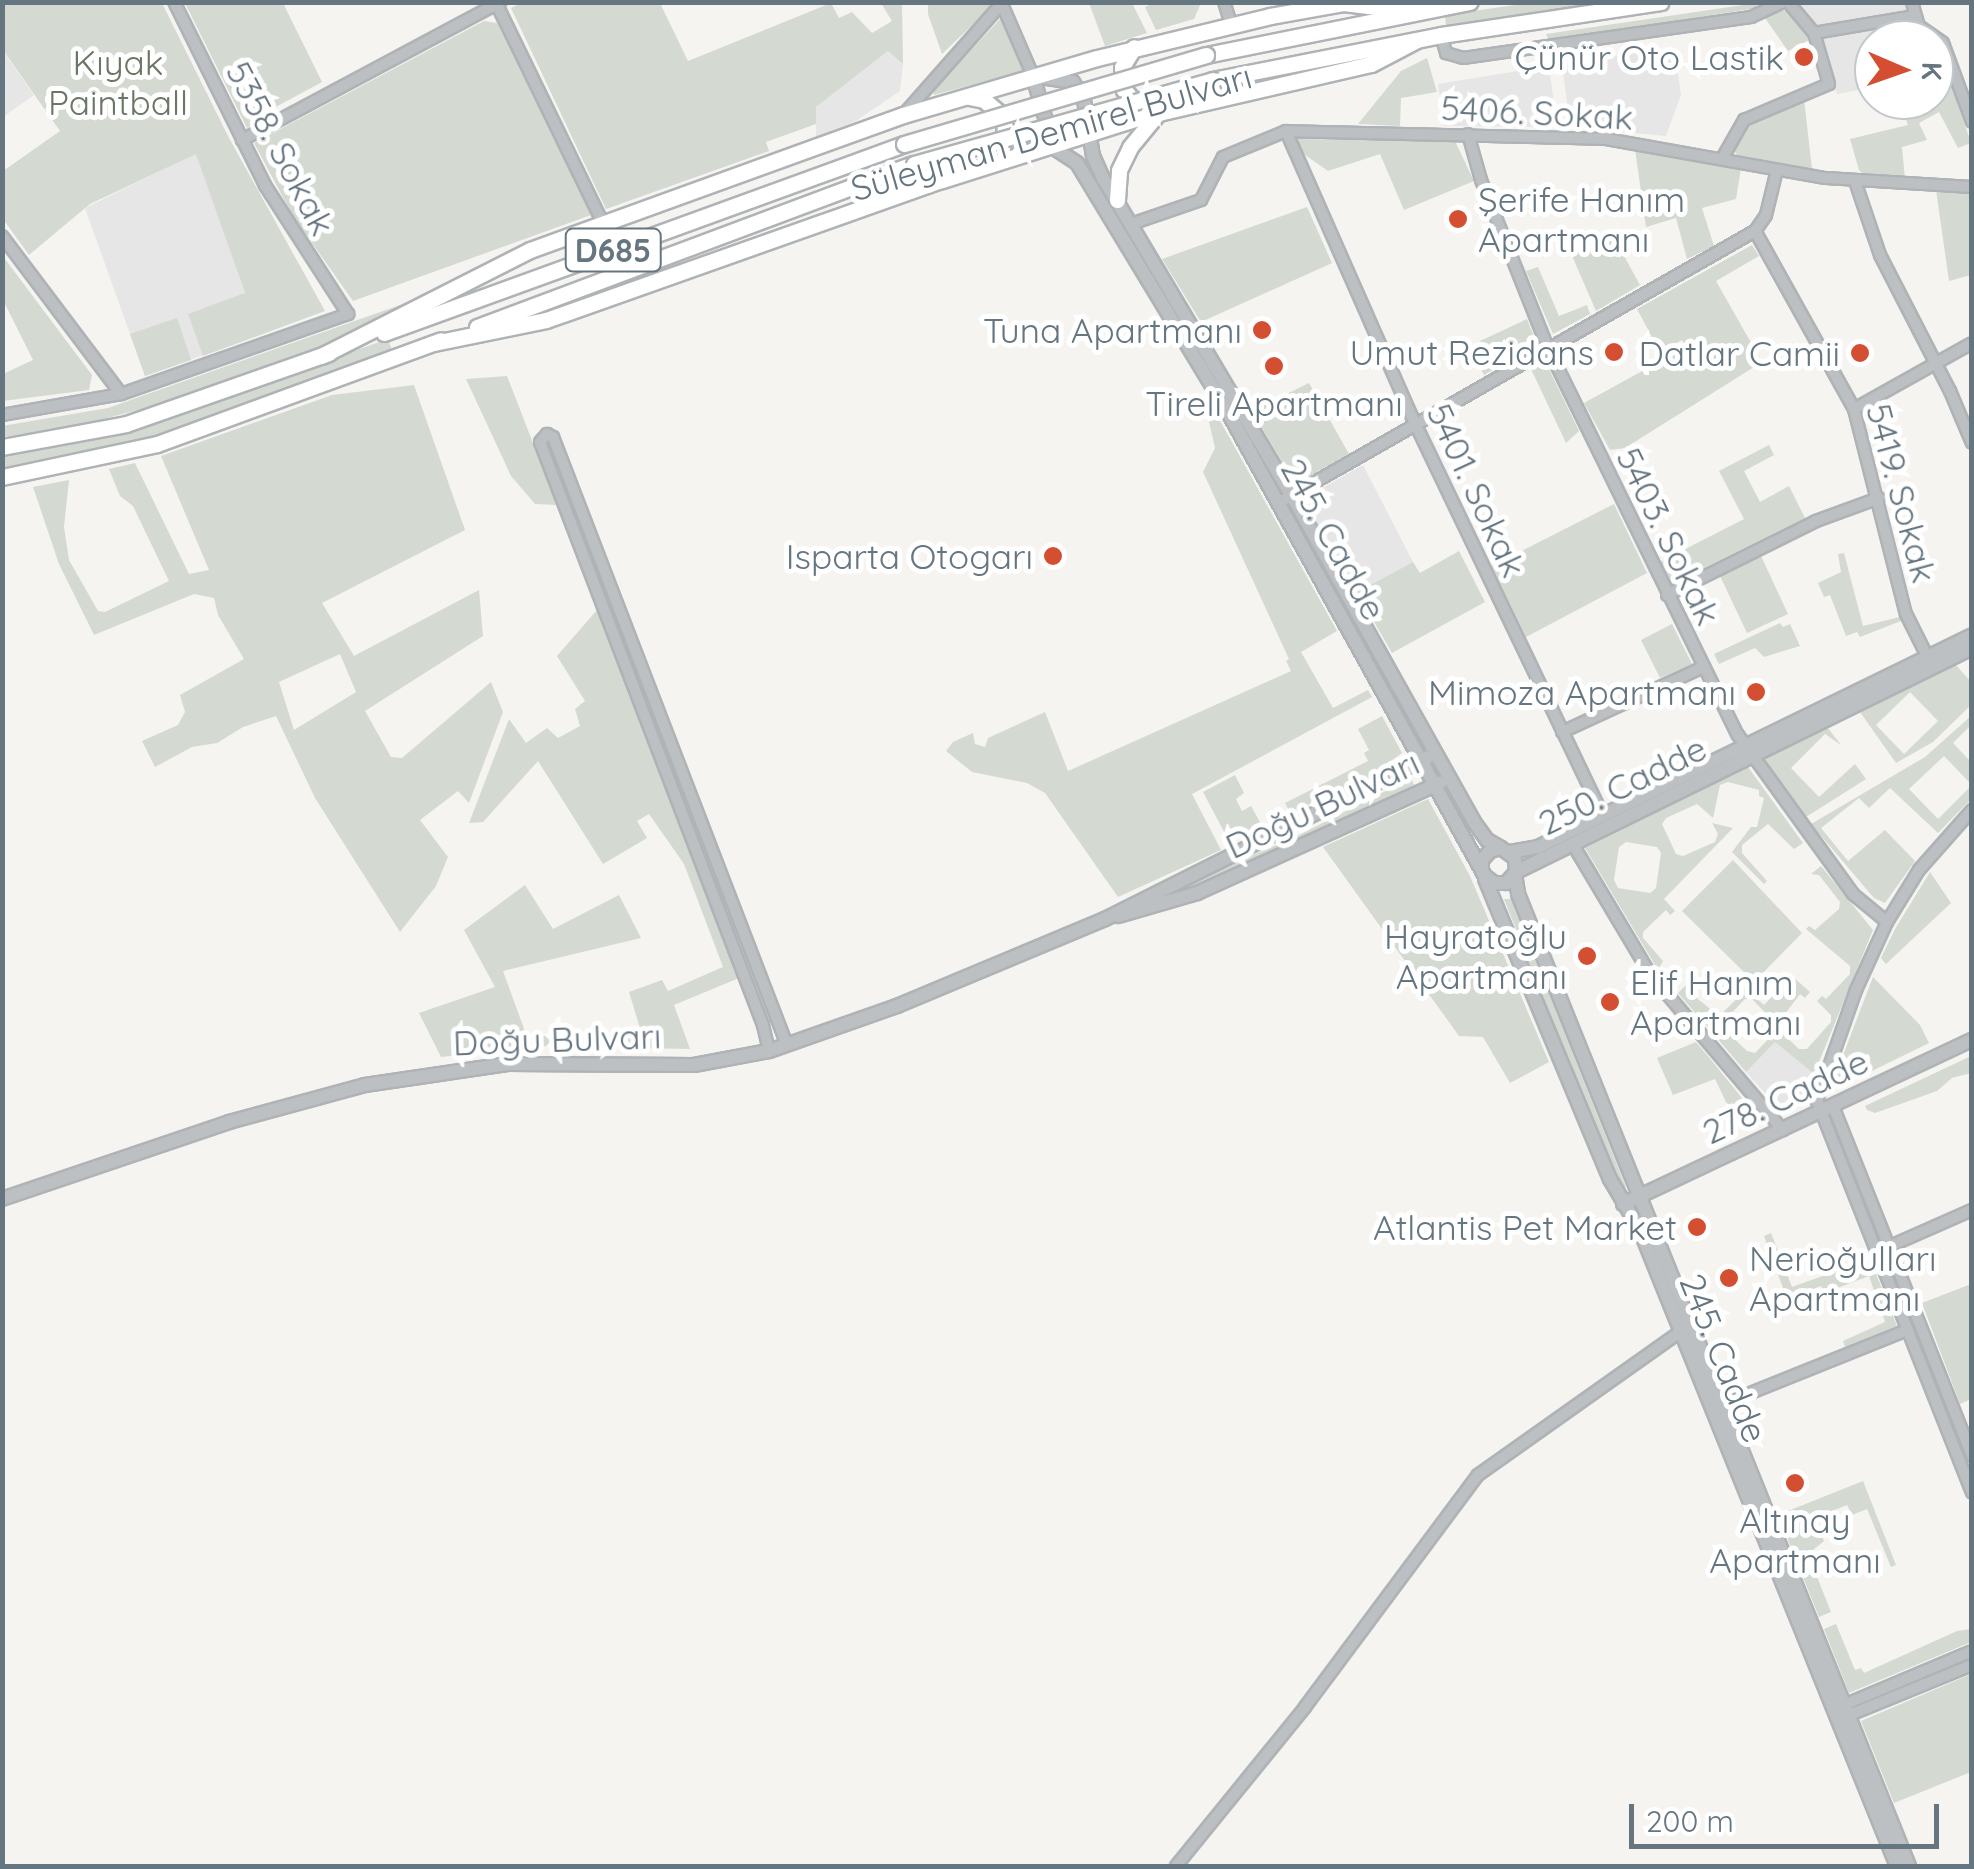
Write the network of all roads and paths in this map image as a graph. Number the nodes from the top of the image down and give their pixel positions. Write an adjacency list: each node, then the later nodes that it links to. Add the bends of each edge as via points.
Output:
1 (174, 2): 26 (street, 5358. Sokak)
2 (1224, 2): 12 (street)
3 (1470, 2): 9 (highway, Süleyman Demirel Bulvarı / D685)
4 (1661, 2): 11 (highway, Süleyman Demirel Bulvarı / D685)
5 (1786, 2): 13 (street); 17 (street, via 1751,17)
6 (1912, 2): 10 (street)
7 (1002, 3): 18 (street); 21 (street)
8 (499, 4): 26 (street); 34 (street)
9 (1417, 12): 12 (highway, via 1342,4); 41 (highway, Süleyman Demirel Bulvarı / D685, bridge, via 1160,66 904,144)
10 (1914, 16): 13 (street); 22 (street, via 1944,43)
11 (1529, 22): 14 (highway, Süleyman Demirel Bulvarı / D685); 17 (street)
12 (1230, 24): 16 (highway)
13 (1814, 33): 28 (street, via 1829,84 1744,120)
14 (1440, 36): 15 (highway, Süleyman Demirel Bulvarı / D685); 17 (street, via 1446,53 1456,58)
15 (1417, 40): 20 (highway, via 1358,68); 38 (highway, Süleyman Demirel Bulvarı / D685, bridge, via 1212,80 914,164)
16 (1134, 48): 18 (highway); 20 (highway, via 1122,67 1124,90 1138,106)
17 (1532, 49)
18 (1033, 76): 19 (highway); 24 (street, 245. Cadde, via 1073,82); 27 (street)
19 (963, 97): 21 (highway); 29 (highway, via 990,104 1005,126 999,154)
20 (1158, 113): 24 (highway); 33 (highway, via 1119,170)
21 (904, 116): 34 (highway)
22 (1972, 122)
23 (1286, 131): 25 (street, 5406. Sokak); 35 (street, 5406. Sokak, via 1223,157 1200,200); 46 (street, 5401. Sokak)
24 (1092, 132): 27 (highway); 33 (street, 245. Cadde, via 1093,156)
25 (1468, 134): 28 (street, 5406. Sokak, via 1606,140); 40 (street, 5403. Sokak)
26 (242, 140): 43 (street, 5358. Sokak, via 283,217 348,314)
27 (1054, 148): 29 (highway); 51 (street, 245. Cadde, via 1077,163)
28 (1723, 157): 30 (street, 5406. Sokak)
29 (982, 167): 38 (highway, via 546,320)
30 (1777, 170): 31 (street, 5406. Sokak); 36 (street, via 1766,216)
31 (1855, 181): 32 (street, 5406. Sokak); 42 (street, via 1880,254)
32 (1972, 187)
33 (1117, 200): 35 (street, 245. Cadde)
34 (603, 223): 41 (highway, via 530,250)
35 (1132, 224): 51 (street, 245. Cadde)
36 (1754, 231): 40 (street); 44 (street, 5419. Sokak)
37 (2, 236): 43 (street)
38 (434, 343): 49 (highway, Süleyman Demirel Bulvarı / D685, via 156,444)
39 (1972, 343): 42 (street)
40 (1548, 348): 46 (street); 52 (street, 5403. Sokak)
41 (321, 356): 48 (highway, Süleyman Demirel Bulvarı / D685, via 126,424)
42 (1936, 365): 44 (street); 47 (street)
43 (121, 394): 45 (street)
44 (1854, 410): 50 (street, 5419. Sokak)
45 (2, 415)
46 (1416, 425): 51 (street); 57 (street, 5401. Sokak)
47 (1972, 442)
48 (2, 446)
49 (2, 478)
50 (1880, 498): 52 (street, via 1816,520); 55 (street, 5419. Sokak, via 1906,614)
51 (1286, 499): 59 (street, 245. Cadde)
52 (1667, 595): 56 (street, 5403. Sokak)
53 (1972, 635): 55 (street, 250. Cadde)
54 (1972, 648): 55 (street, 250. Cadde)
55 (1930, 661): 58 (street, 250. Cadde)
56 (1703, 667): 57 (street); 58 (street, 5403. Sokak)
57 (1562, 732): 62 (street, 5401. Sokak)
58 (1747, 750): 62 (street, 250. Cadde); 63 (street, 250. Cadde); 68 (street, 5403. Sokak, via 1858,900)
59 (1429, 757): 60 (street, 245. Cadde); 67 (street, Doğu Bulvarı)
60 (1443, 781): 64 (street, 245. Cadde, via 1480,831); 66 (street, 245. Cadde); 67 (street, Doğu Bulvarı, via 1197,893)
61 (1972, 810): 68 (street, via 1920,870)
62 (1602, 814): 64 (street, 250. Cadde, via 1530,850)
63 (1572, 843): 65 (street, 250. Cadde); 73 (street, via 1650,974)
64 (1505, 850): 65 (street, 245. Cadde); 66 (street, via 1485,854)
65 (1515, 873): 66 (street, via 1500,884); 74 (street, 245. Cadde)
66 (1483, 874): 76 (street, 245. Cadde)
67 (1105, 919): 70 (street, Doğu Bulvarı)
68 (1887, 922): 72 (street, via 1830,1057 1817,1098)
69 (1972, 1040): 72 (street, 278. Cadde)
70 (787, 1045): 71 (street, Doğu Bulvarı); 71 (street, via 547,434 540,442)
71 (769, 1051): 75 (street, Doğu Bulvarı, via 694,1065 490,1065 365,1085 246,1116)
72 (1826, 1109): 73 (street, 278. Cadde); 78 (street); 80 (street)
73 (1783, 1130): 74 (street, 278. Cadde)
74 (1641, 1196): 76 (street, 278. Cadde); 79 (street, 245. Cadde)
75 (2, 1199)
76 (1623, 1204): 79 (street, 245. Cadde)
77 (1972, 1210): 78 (street)
78 (1888, 1246): 83 (street)
79 (1686, 1327): 81 (street, 245. Cadde); 92 (street, via 1472,1481 1305,1707)
80 (1907, 1330): 81 (street); 84 (street)
81 (1718, 1407): 91 (street, 245. Cadde)
82 (1972, 1410): 83 (street)
83 (1956, 1416): 84 (street); 85 (street)
84 (1944, 1422): 86 (street)
85 (1966, 1426): 86 (street); 87 (street)
86 (1948, 1434): 88 (street)
87 (1972, 1456)
88 (1972, 1492)
89 (1972, 1651): 91 (street)
90 (1972, 1665): 91 (street)
91 (1840, 1713): 93 (street, 245. Cadde); 94 (street, 245. Cadde)
92 (1176, 1866)
93 (1897, 1866)
94 (1909, 1866)

